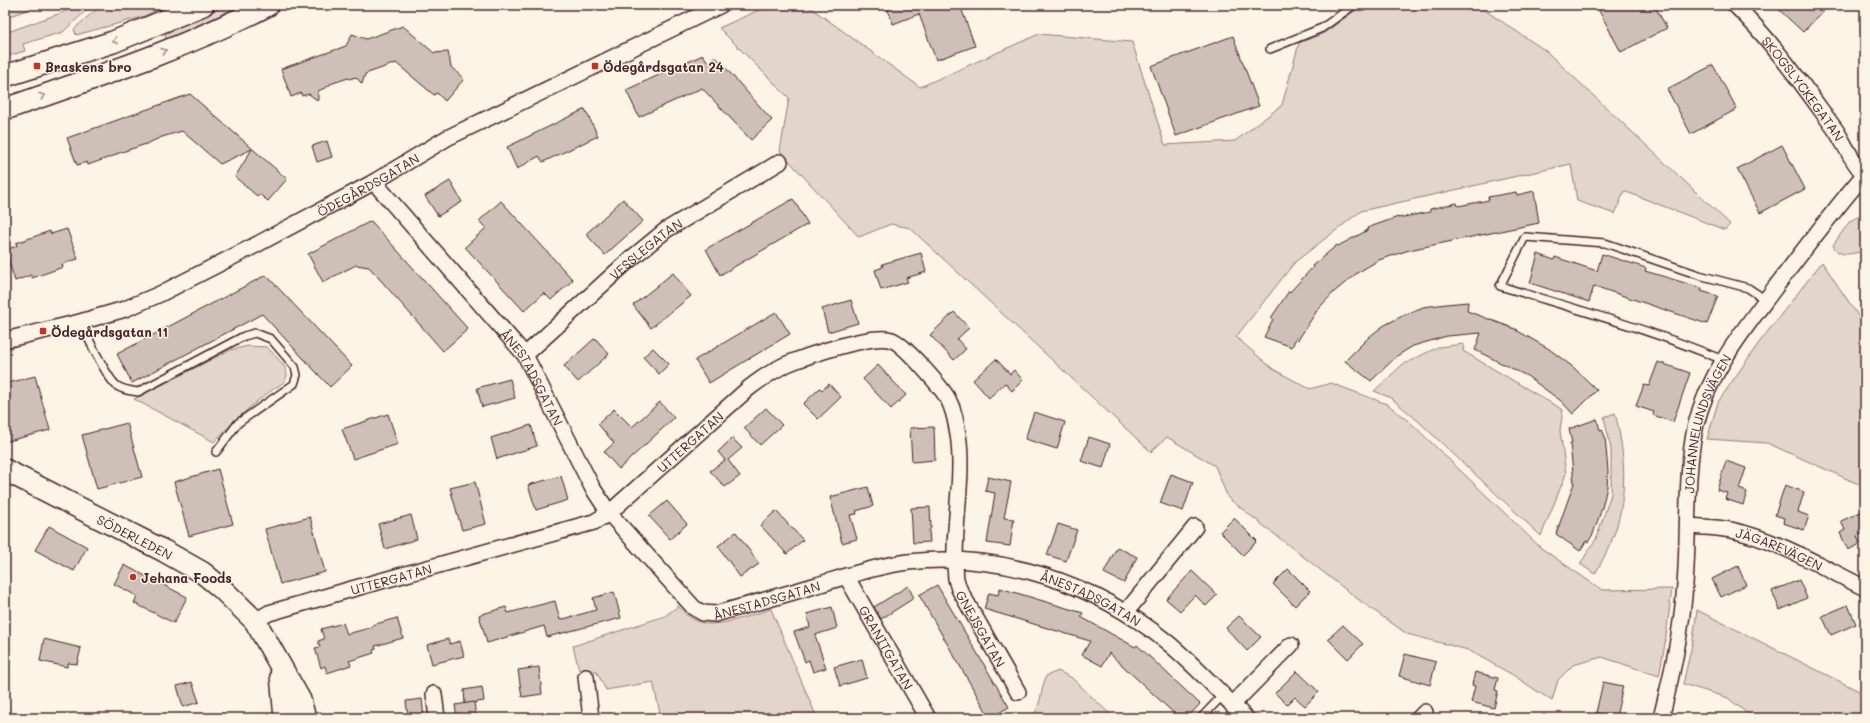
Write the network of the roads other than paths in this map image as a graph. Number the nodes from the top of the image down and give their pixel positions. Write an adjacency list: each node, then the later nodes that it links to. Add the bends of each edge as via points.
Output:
1 (203, 5): 8 (main road, one-way to 8, via 113,42)
2 (268, 5): 9 (main road, one-way to 2, via 210,33)
3 (721, 5): 6 (street, ÖDEGÅRDSGATAN)
4 (1354, 5): 7 (lane, via 1322,28)
5 (1735, 5): 11 (street, SKOGSLYCKEGATAN, via 1770,43 1836,131)
6 (690, 12): 12 (street, ÖDEGÅRDSGATAN, via 447,138)
7 (1270, 49)
8 (5, 76)
9 (5, 109)
10 (780, 162): 16 (street, VESSLEGATAN, via 666,230)
11 (1864, 175): 13 (street, JOHANNELUNDSVÄGEN, via 1837,205)
12 (374, 182): 14 (street, ÖDEGÅRDSGATAN, via 160,294 125,309); 16 (street, ÅNESTADSGATAN)
13 (1766, 300): 17 (street, JOHANNELUNDSVÄGEN); 17 (lane, via 1748,288 1699,275 1605,243 1525,237 1500,286 1640,329)
14 (80, 322): 15 (street, ÖDEGÅRDSGATAN); 18 (lane, via 117,386 138,392 244,336 255,333 271,339 295,367 297,375 294,384 238,423)
15 (5, 340)
16 (524, 355): 20 (street, ÅNESTADSGATAN, via 592,487)
17 (1722, 360): 21 (street, JOHANNELUNDSVÄGEN, via 1696,424)
18 (216, 452)
19 (5, 470): 27 (main road, SÖDERLEDEN, via 203,573 233,597)
20 (609, 513): 23 (street, UTTERGATAN, via 765,376 787,364 828,350 885,338 896,342 923,369 944,394 953,410 959,448); 24 (street, ÅNESTADSGATAN, via 687,600 703,613 715,614); 27 (street, UTTERGATAN, via 594,522 347,590 269,613)
21 (1688, 526): 25 (street, JÄGAREVÄGEN, via 1729,529 1752,535 1779,545); 41 (street, JOHANNELUNDSVÄGEN, via 1681,630)
22 (1195, 527): 26 (street)
23 (955, 561): 24 (street, ÅNESTADSGATAN, via 908,562); 26 (street, ÅNESTADSGATAN, via 1025,570 1051,577 1098,596); 31 (street, GNEJSGATAN, via 959,589)
24 (846, 576): 38 (street, GRANITGATAN)
25 (1865, 588)
26 (1126, 612): 33 (street, ÅNESTADSGATAN, via 1168,643)
27 (255, 621): 29 (main road, SÖDERLEDEN)
28 (1291, 645): 33 (street)
29 (278, 661): 34 (main road, SÖDERLEDEN); 35 (main road, SÖDERLEDEN, via 300,700)
30 (586, 677): 37 (street)
31 (1018, 692)
32 (434, 694): 36 (street)
33 (1227, 700): 39 (lane); 40 (street, ÅNESTADSGATAN)
34 (285, 718)
35 (305, 718)
36 (437, 718)
37 (591, 718)
38 (928, 718)
39 (1201, 718)
40 (1246, 718)
41 (1662, 718)

